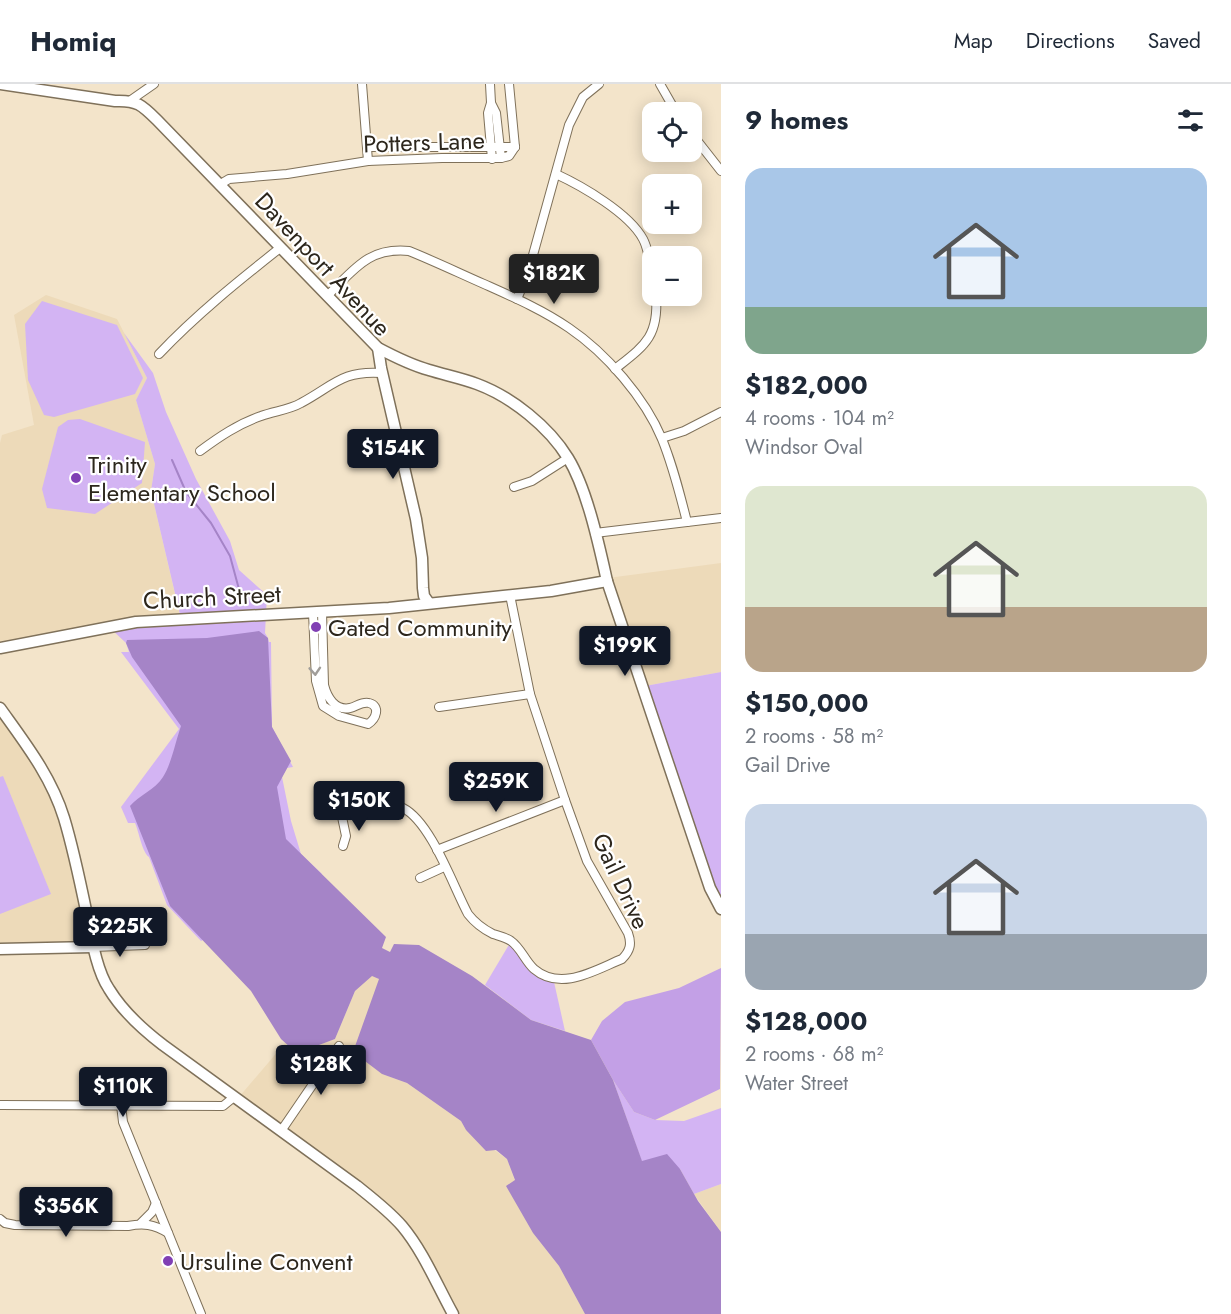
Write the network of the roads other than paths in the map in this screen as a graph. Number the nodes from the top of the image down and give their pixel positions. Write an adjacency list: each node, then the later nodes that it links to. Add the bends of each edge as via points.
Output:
1 (0, 84): 8 (street)
2 (154, 84): 8 (street)
3 (362, 84): 11 (street)
4 (490, 84): 10 (street)
5 (509, 84): 14 (street)
6 (599, 84): 19 (street, via 583,97 573,114)
7 (660, 84): 9 (street)
8 (131, 100): 20 (street, Davenport Avenue, via 147,110)
9 (670, 102)
10 (491, 103): 12 (street); 13 (street)
11 (367, 147): 12 (street, Potters Lane); 17 (street)
12 (491, 147): 13 (street, Potters Lane); 16 (street)
13 (500, 147): 14 (street, Potters Lane); 16 (street)
14 (514, 147): 16 (street, Potters Lane, via 509,156)
15 (702, 147): 18 (street)
16 (496, 159): 17 (street, Potters Lane)
17 (368, 161): 20 (street, Potters Lane, via 229,179)
18 (721, 171)
19 (556, 174): 21 (street, via 579,184 630,223); 24 (street)
20 (219, 185): 22 (street, Davenport Avenue)
21 (645, 246)
22 (280, 248): 23 (street, Davenport Avenue); 27 (street, via 219,296)
23 (327, 296): 24 (street, via 370,256 395,250 424,257); 26 (street, Davenport Avenue)
24 (517, 299): 28 (street, via 568,327)
25 (656, 306): 28 (street, via 649,339)
26 (378, 348): 29 (street, Davenport Avenue); 33 (street, via 404,362 502,395 542,426)
27 (159, 354)
28 (615, 369): 31 (street, via 647,410)
29 (382, 373): 32 (street, via 339,378 300,404 249,420); 40 (street, Davenport Avenue, via 416,519 423,588)
30 (721, 412): 31 (street)
31 (662, 438): 36 (street)
32 (200, 451)
33 (568, 458): 34 (street, via 532,482); 37 (street)
34 (514, 488)
35 (721, 518): 36 (street)
36 (687, 522): 37 (street)
37 (595, 533): 38 (street)
38 (608, 581): 39 (street); 51 (street, via 710,888)
39 (510, 595): 40 (street); 43 (street, Gail Drive)
40 (429, 603): 41 (street, Church Street)
41 (317, 612): 41 (street, one-way to 41, via 316,681 323,706 339,716 368,724 376,717 375,706 363,703 340,707 327,695); 42 (street, Church Street, via 136,622)
42 (0, 648)
43 (530, 694): 44 (street); 46 (street, Gail Drive)
44 (439, 707)
45 (0, 708): 53 (street, via 55,793 72,845)
46 (565, 800): 48 (street); 49 (street, Gail Drive, via 586,861 631,941 622,959 572,979 546,976 535,970 508,939 475,923)
47 (343, 846): 48 (street, Gail Drive, via 346,836 342,817 352,808 393,805 417,819)
48 (437, 850): 49 (street, Gail Drive)
49 (444, 867): 50 (street)
50 (420, 878)
51 (721, 909)
52 (145, 945): 53 (street)
53 (93, 947): 54 (street); 56 (street, via 107,987 128,1015)
54 (0, 949)
55 (339, 1046): 59 (street)
56 (234, 1097): 58 (street, via 223,1106); 59 (street)
57 (0, 1105): 58 (street)
58 (121, 1105): 60 (street, via 123,1122)
59 (280, 1131): 65 (street, via 357,1185 401,1225)
60 (156, 1203): 62 (street); 63 (street)
61 (0, 1219): 62 (street, via 15,1226)
62 (141, 1223): 63 (street)
63 (168, 1233): 64 (street)
64 (198, 1312)
65 (453, 1314)

